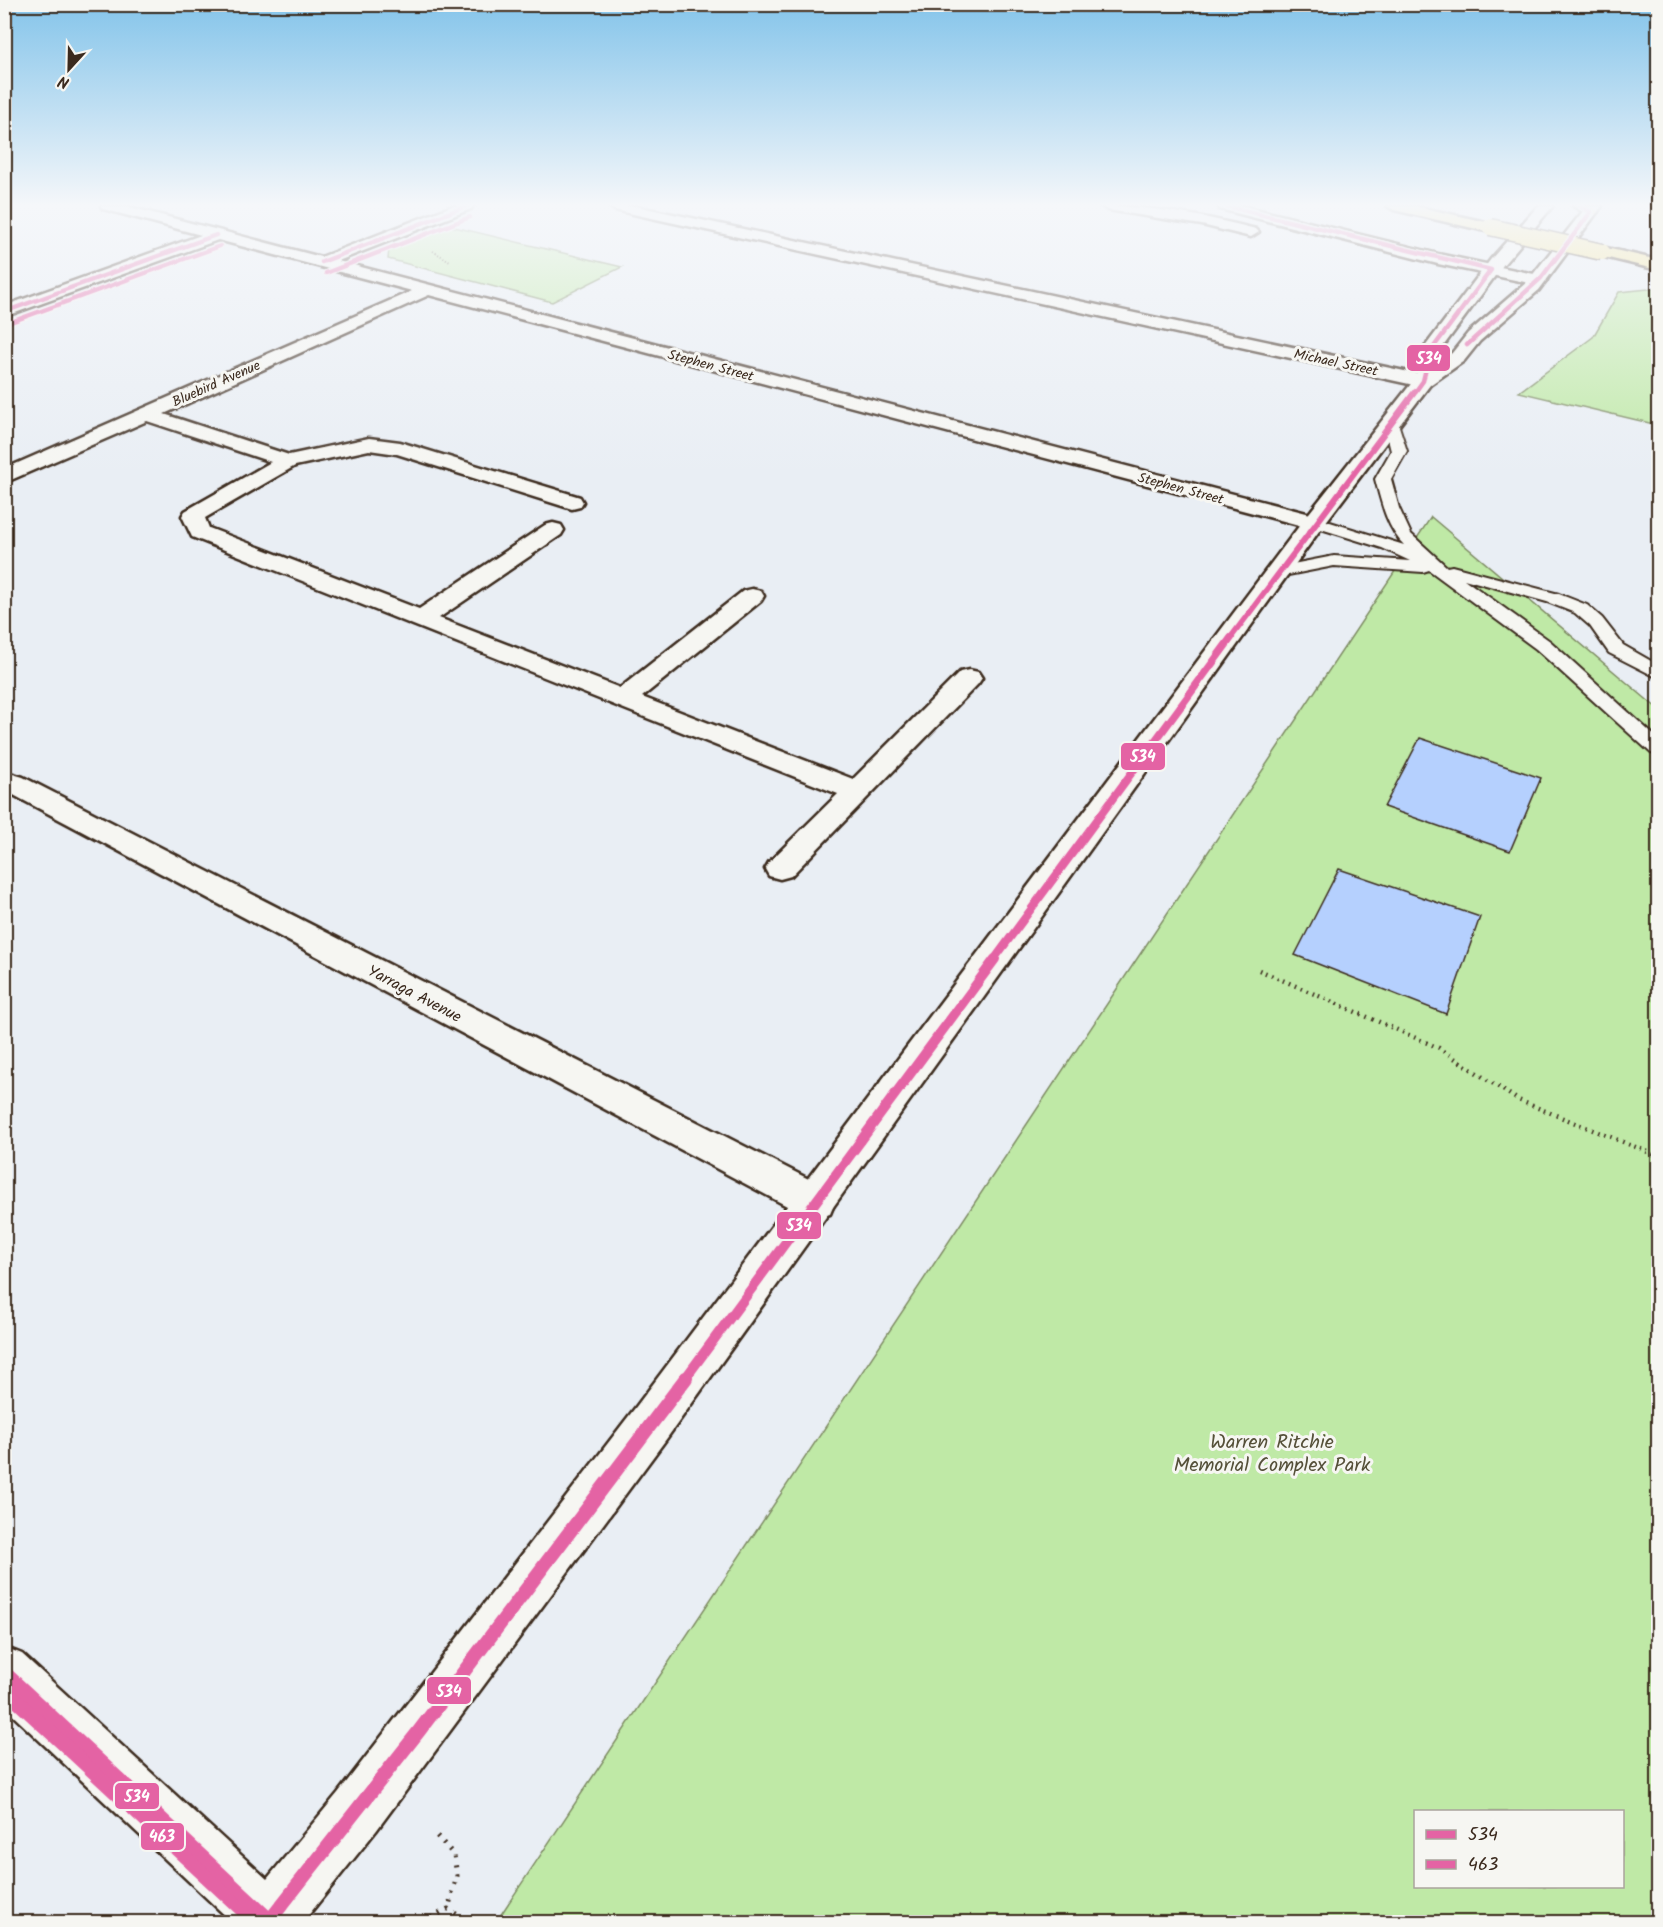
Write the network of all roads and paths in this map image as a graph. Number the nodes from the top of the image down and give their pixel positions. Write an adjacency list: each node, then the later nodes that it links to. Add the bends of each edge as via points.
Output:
1 (48, 296): 7 (street)
2 (414, 296): 9 (street, Bluebird Avenue)
3 (450, 296): 14 (street, Stephen Street)
4 (1030, 296): 8 (street, Michael Street)
5 (1472, 296): 8 (street, via 1430,352)
6 (1520, 296): 8 (street, via 1458,357)
7 (4, 312)
8 (1423, 381): 10 (street)
9 (145, 414): 11 (street); 12 (street, Bluebird Avenue)
10 (1391, 423): 14 (street); 16 (lane, via 1398,451 1383,479 1391,508 1404,536)
11 (288, 461): 13 (street, via 369,444 400,448); 19 (street, via 193,516 200,532)
12 (4, 477)
13 (572, 502)
14 (1314, 522): 16 (lane, via 1388,544); 17 (street)
15 (553, 530): 19 (street)
16 (1437, 568): 17 (lane, via 1334,561); 20 (lane, via 1581,609 1616,650); 23 (lane, via 1543,645)
17 (1278, 572): 29 (street)
18 (752, 596): 22 (street)
19 (421, 619): 22 (street)
20 (1659, 672)
21 (969, 678): 25 (street)
22 (623, 699): 25 (street)
23 (1659, 749)
24 (13, 783): 29 (street, Yarraga Avenue)
25 (857, 791): 26 (street)
26 (780, 869)
27 (1259, 970): 28 (path, via 1439,1048 1518,1100)
28 (1659, 1156)
29 (816, 1202): 33 (street, via 397,1760)
30 (4, 1672): 33 (street)
31 (438, 1836): 32 (path, via 454,1855 457,1876)
32 (448, 1909): 34 (path); 35 (path)
33 (269, 1921)
34 (423, 1923)
35 (469, 1923)

